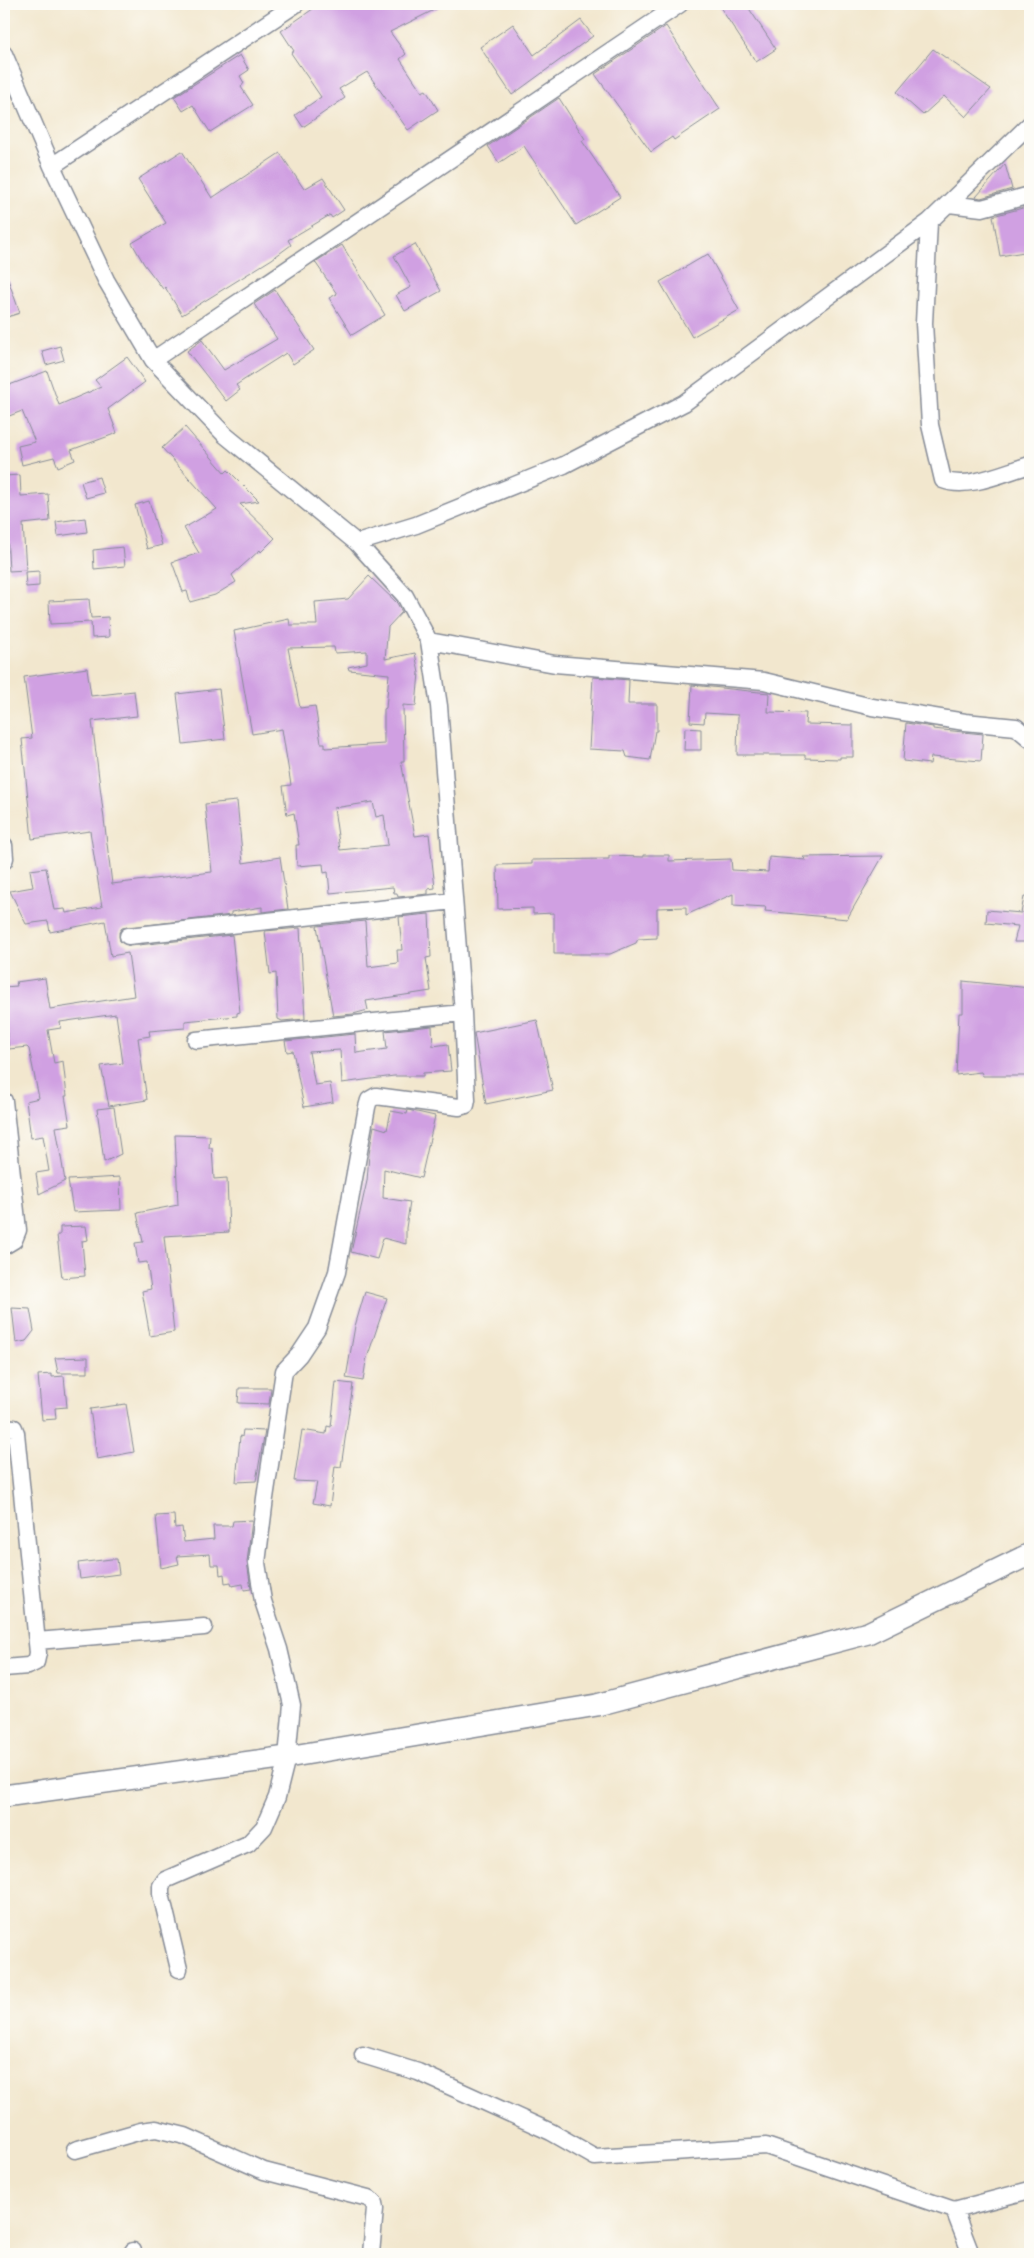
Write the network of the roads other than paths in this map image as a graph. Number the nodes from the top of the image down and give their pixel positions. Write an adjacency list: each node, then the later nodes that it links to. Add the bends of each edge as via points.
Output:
1 (296, 4): 5 (street)
2 (680, 4): 9 (street)
3 (4, 54): 5 (street)
4 (1030, 124): 7 (street)
5 (52, 166): 9 (street, via 106,280)
6 (1030, 195): 7 (street, via 982,208)
7 (949, 204): 8 (street)
8 (929, 222): 10 (street, via 924,323 930,425 943,480 965,484); 11 (street, via 684,402 564,465 416,525)
9 (153, 360): 11 (street, via 225,436)
10 (1030, 465)
11 (358, 543): 12 (street, via 405,596)
12 (429, 641): 13 (street, via 555,664 764,681 872,707 965,722 1016,726); 16 (street, via 439,706)
13 (1030, 738)
14 (4, 845): 15 (street)
15 (4, 861)
16 (454, 901): 17 (street); 18 (street)
17 (128, 936)
18 (463, 1013): 19 (street); 27 (street, via 466,1105 459,1107 376,1096 369,1100 336,1272 317,1328 284,1372 257,1564 263,1602 279,1649 292,1705)
19 (196, 1040)
20 (4, 1101): 21 (street, via 18,1230 14,1240)
21 (4, 1246)
22 (4, 1427): 25 (street, via 14,1428 16,1433)
23 (1030, 1554): 27 (street, via 868,1633 597,1705)
24 (204, 1628): 25 (street)
25 (37, 1641): 26 (street, via 36,1662)
26 (4, 1668)
27 (287, 1757): 28 (street); 29 (street, via 277,1797 264,1827 248,1844 165,1880 161,1886)
28 (4, 1796)
29 (180, 1969)
30 (363, 2055): 33 (street, via 418,2072 551,2132 595,2157 766,2146)
31 (75, 2150): 34 (street, via 156,2129 185,2136 264,2170 368,2198 375,2209)
32 (1030, 2190): 33 (street)
33 (954, 2210): 35 (street)
34 (371, 2254)
35 (970, 2254)

